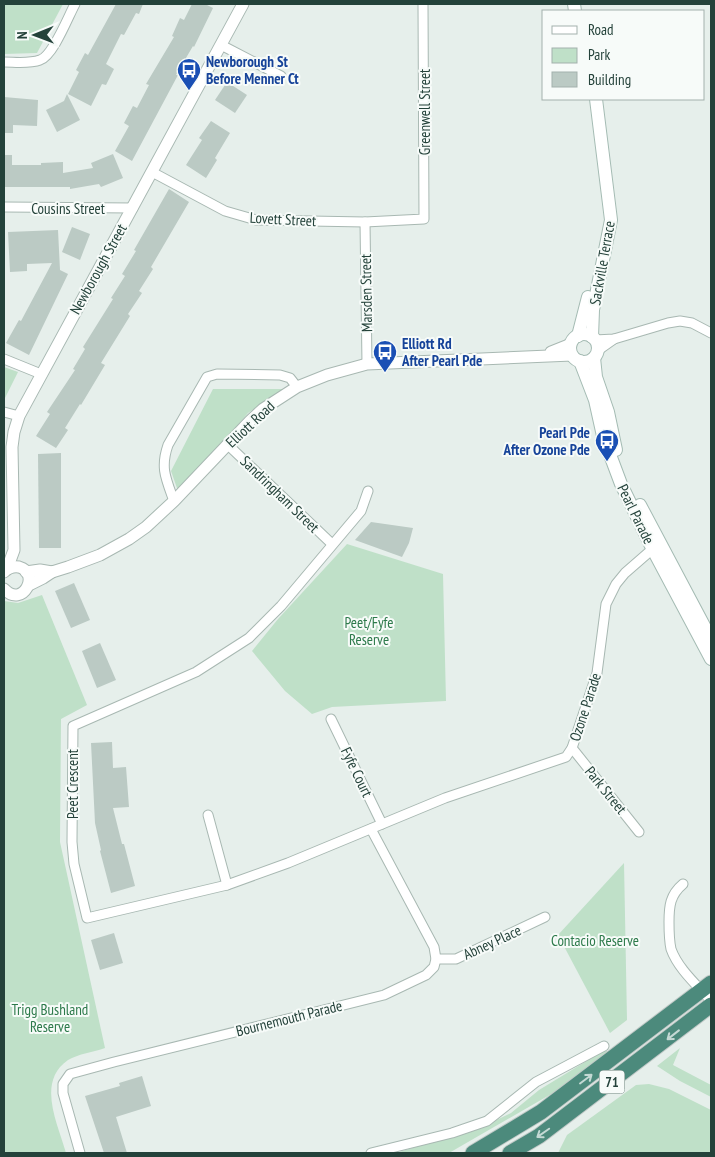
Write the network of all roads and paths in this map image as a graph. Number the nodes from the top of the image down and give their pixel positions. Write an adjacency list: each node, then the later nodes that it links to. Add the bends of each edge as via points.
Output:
1 (75, 4): 5 (street, via 51,50 42,60)
2 (243, 4): 4 (street, Newborough Street)
3 (423, 4): 12 (street, Greenwell Street)
4 (221, 45): 6 (street); 9 (street, Newborough Street)
5 (4, 62)
6 (281, 76)
7 (587, 100): 16 (main road, via 603,222)
8 (596, 100): 15 (main road, Sackville Terrace, via 611,220 593,310)
9 (152, 172): 11 (street, Newborough Street); 13 (street, Lovett Street, via 225,211 256,220)
10 (4, 208): 11 (street, Cousins Street)
11 (133, 208): 19 (street, Newborough Street)
12 (424, 219): 13 (street, Lovett Street)
13 (365, 222): 18 (street, Marsden Street)
14 (711, 333): 15 (street, via 680,321)
15 (594, 347): 16 (main road, via 586,335); 16 (main road, via 587,362); 27 (main road, Pearl Parade, via 596,377 618,456)
16 (575, 349): 18 (street, Elliott Road, via 545,355); 27 (main road, Pearl Parade, via 596,400 612,462)
17 (4, 359): 19 (street)
18 (366, 364): 20 (street, Elliott Road)
19 (41, 374): 22 (street, Newborough Street)
20 (297, 386): 23 (street, Elliott Road, via 263,409); 25 (street, via 290,378 280,375 217,374 207,377 164,457 163,467)
21 (4, 412): 22 (street)
22 (19, 416): 28 (street, Newborough Street, via 12,447)
23 (228, 444): 25 (street, Elliott Road); 26 (street, Sandringham Street)
24 (368, 491): 26 (street, Peet Crescent, via 362,511)
25 (174, 501): 31 (street, Elliott Road, via 129,539 100,555)
26 (332, 544): 43 (street, Peet Crescent, via 281,606 249,638 196,672 73,726 72,842 87,918)
27 (656, 545): 34 (main road, Pearl Parade); 35 (main road, Pearl Parade); 37 (street, Ozone Parade, via 625,572 606,604 597,673)
28 (14, 550): 29 (street, Newborough Street); 30 (street, Newborough Street)
29 (24, 570): 30 (street, Elliott Road, via 13,566); 31 (street, Elliott Road); 32 (street, via 29,576)
30 (5, 571)
31 (52, 572): 32 (street, Elliott Road)
32 (29, 585): 33 (street, Elliott Road, via 18,595)
33 (4, 589)
34 (711, 639)
35 (711, 659)
36 (332, 719): 39 (street, Fyfe Court)
37 (572, 748): 39 (street, Ozone Parade, via 566,757 445,798); 41 (street, Park Street)
38 (208, 815): 43 (street)
39 (382, 824): 40 (street, Peet Crescent)
40 (371, 829): 43 (street, Peet Crescent); 45 (street, via 434,947)
41 (639, 832)
42 (683, 884): 46 (street, via 670,901 669,941 677,961)
43 (227, 885)
44 (546, 917): 45 (street, Abney Place, via 456,959)
45 (436, 959): 49 (street, Bournemouth Parade, via 434,967 426,974 384,995 70,1074 63,1093)
46 (708, 992): 51 (highway, 71, one-way to 46, via 541,1112)
47 (711, 1006): 52 (highway, 71, one-way to 52, via 540,1136)
48 (604, 1046): 50 (street, via 536,1082 487,1120 452,1133)
49 (80, 1153)
50 (371, 1153)
51 (472, 1153)
52 (510, 1153)

